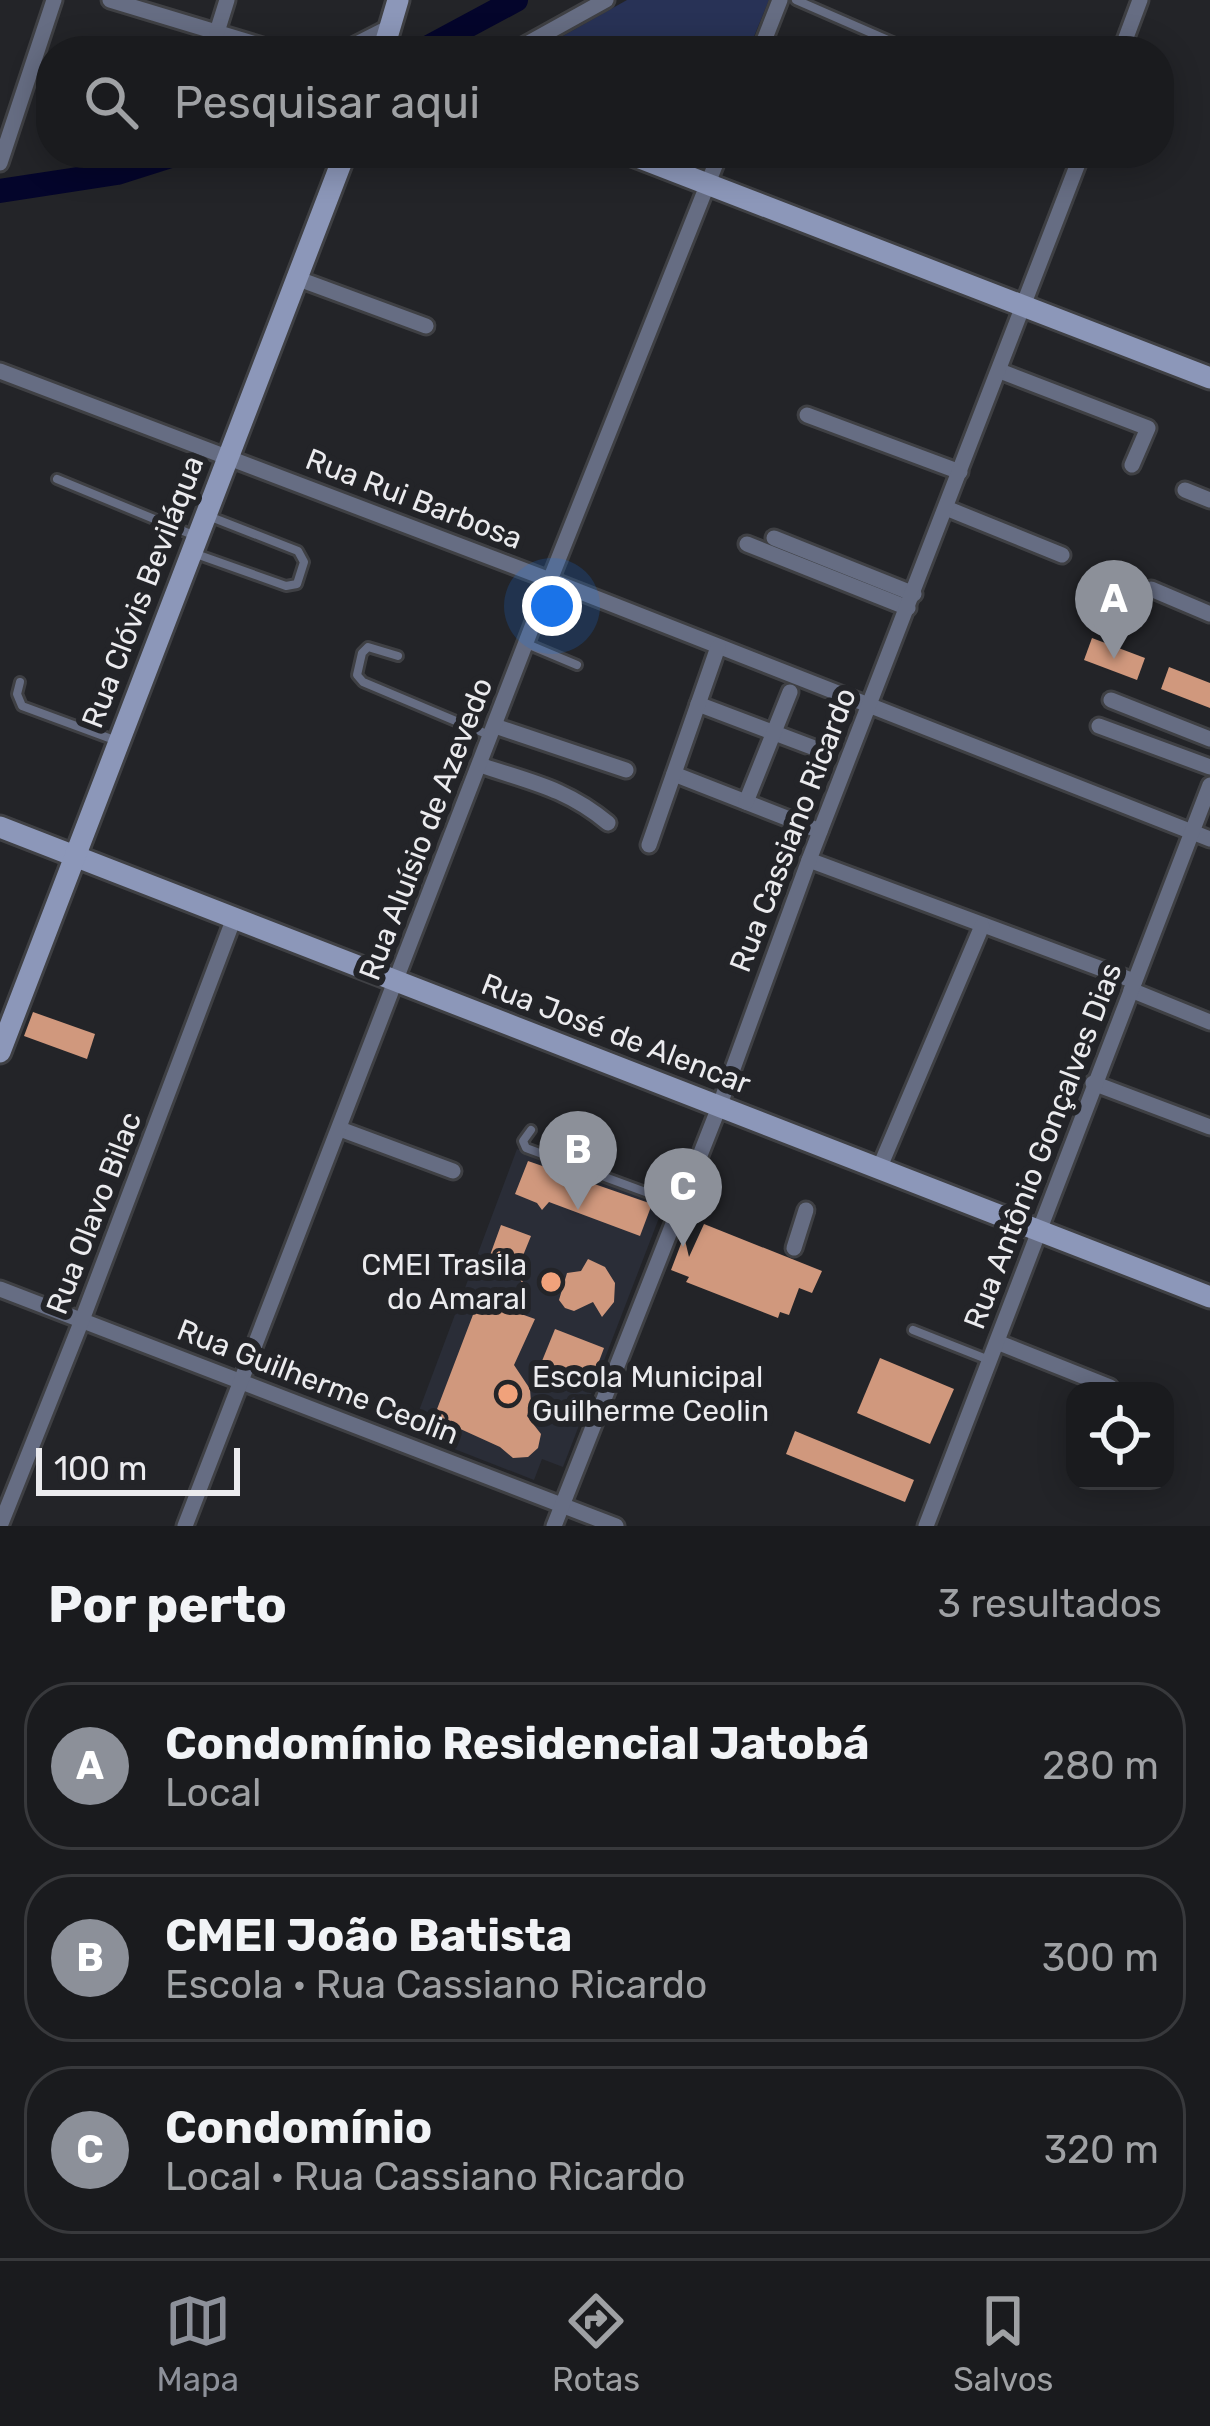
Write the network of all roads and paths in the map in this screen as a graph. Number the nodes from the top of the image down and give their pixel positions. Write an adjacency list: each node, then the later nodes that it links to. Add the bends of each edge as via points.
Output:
1 (54, 0): 11 (street)
2 (110, 0): 10 (street)
3 (227, 0): 10 (street)
4 (398, 0): 9 (street)
5 (606, 0): 16 (street)
6 (779, 0): 17 (street)
7 (796, 0): 18 (lane)
8 (1140, 0): 19 (street)
9 (390, 27): 14 (street); 15 (street)
10 (214, 31): 12 (street); 13 (street)
11 (42, 36)
12 (212, 36)
13 (230, 36)
14 (372, 36)
15 (387, 36)
16 (541, 36)
17 (766, 36)
18 (879, 36)
19 (1127, 36)
20 (36, 54): 21 (street)
21 (0, 163)
22 (339, 168): 27 (street, Rua Clóvis Beviláqua)
23 (663, 168): 26 (street)
24 (714, 168): 26 (street, Rua Aluísio de Azevedo)
25 (1076, 168): 28 (street, Rua Cassiano Ricardo)
26 (707, 186): 28 (street); 45 (street, Rua Aluísio de Azevedo)
27 (296, 278): 29 (street); 34 (street, Rua Clóvis Beviláqua)
28 (1024, 308): 31 (street, Rua Cassiano Ricardo); 32 (street)
29 (426, 326)
30 (0, 371): 34 (street, Rua Rui Barbosa)
31 (1000, 371): 35 (street, via 1148,428); 36 (street, Rua Cassiano Ricardo)
32 (1210, 378)
33 (807, 415): 36 (street)
34 (226, 456): 41 (street, Rua Clóvis Beviláqua); 45 (street, Rua Rui Barbosa)
35 (1132, 465)
36 (960, 472): 40 (street, Rua Cassiano Ricardo)
37 (57, 479): 41 (lane)
38 (1185, 490): 39 (street)
39 (1210, 500)
40 (946, 508): 44 (street); 47 (street, Rua Cassiano Ricardo)
41 (196, 534): 41 (lane, via 286,586 297,584 304,562 298,550); 62 (street, Rua Clóvis Beviláqua)
42 (774, 538): 47 (street)
43 (747, 544): 47 (street)
44 (1062, 555)
45 (550, 580): 49 (street, Rua Aluísio de Azevedo); 50 (street, Rua Rui Barbosa)
46 (1151, 589): 48 (street)
47 (911, 601): 57 (street, Rua Cassiano Ricardo)
48 (1210, 614)
49 (526, 644): 52 (lane); 59 (street, Rua Aluísio de Azevedo)
50 (718, 647): 56 (street); 57 (street, Rua Rui Barbosa)
51 (398, 656): 59 (lane, via 368,647 357,675)
52 (577, 664)
53 (20, 682): 62 (lane, via 22,706)
54 (790, 692): 60 (street)
55 (1111, 700): 61 (street)
56 (698, 704): 60 (street); 67 (street)
57 (868, 707): 72 (street, Rua Cassiano Ricardo); 73 (street, Rua Rui Barbosa)
58 (1099, 726): 65 (street)
59 (493, 731): 64 (street, Rua Aluísio de Azevedo); 66 (street)
60 (773, 733): 63 (street); 69 (street)
61 (1210, 739)
62 (119, 741): 76 (street, Rua Clóvis Beviláqua)
63 (824, 752)
64 (480, 765): 70 (street, via 557,789); 80 (street, Rua Aluísio de Azevedo)
65 (1210, 767)
66 (626, 770)
67 (674, 774): 69 (street); 75 (street)
68 (1210, 785): 73 (street, Rua Antônio Gonçalves Dias)
69 (746, 802): 72 (street)
70 (608, 823)
71 (0, 826): 76 (street, Rua José de Alencar)
72 (820, 831): 77 (street, Rua Cassiano Ricardo)
73 (1192, 832): 74 (street, Rua Rui Barbosa); 81 (street, Rua Antônio Gonçalves Dias)
74 (1210, 839)
75 (650, 844)
76 (77, 857): 78 (street, Rua José de Alencar); 83 (street, Rua Clóvis Beviláqua)
77 (809, 860): 79 (street); 86 (street, Rua Cassiano Ricardo)
78 (234, 918): 80 (street, Rua José de Alencar); 98 (street, Rua Olavo Bilac)
79 (982, 926): 81 (street); 90 (street)
80 (397, 981): 86 (street, Rua José de Alencar); 88 (street, Rua Aluísio de Azevedo)
81 (1132, 986): 82 (street); 85 (street, Rua Antônio Gonçalves Dias)
82 (1210, 1022)
83 (4, 1027): 84 (street, Rua Clóvis Beviláqua)
84 (0, 1052)
85 (1093, 1083): 87 (street); 94 (street, Rua Antônio Gonçalves Dias)
86 (719, 1106): 90 (street, Rua José de Alencar); 92 (street, Rua Cassiano Ricardo)
87 (1210, 1127)
88 (340, 1130): 91 (street); 102 (street, Rua Aluísio de Azevedo)
89 (531, 1130): 92 (lane, via 526,1148)
90 (879, 1169): 94 (street, Rua José de Alencar)
91 (453, 1171)
92 (680, 1204): 104 (street, Rua Cassiano Ricardo)
93 (806, 1210): 95 (street)
94 (1039, 1231): 97 (street, Rua José de Alencar); 100 (street, Rua Antônio Gonçalves Dias)
95 (794, 1247)
96 (0, 1288): 98 (street, Rua Guilherme Ceolin)
97 (1210, 1298)
98 (82, 1321): 102 (street, Rua Guilherme Ceolin); 105 (street, Rua Olavo Bilac)
99 (913, 1330): 101 (lane)
100 (997, 1342): 101 (street, Rua Antônio Gonçalves Dias); 103 (street)
101 (990, 1361): 109 (street, Rua Antônio Gonçalves Dias)
102 (243, 1382): 104 (street, Rua Guilherme Ceolin); 106 (street, Rua Aluísio de Azevedo)
103 (1097, 1382)
104 (562, 1505): 107 (street, Rua Cassiano Ricardo); 108 (street, Rua Guilherme Ceolin)
105 (0, 1526)
106 (185, 1526)
107 (554, 1526)
108 (616, 1526)
109 (926, 1526)

